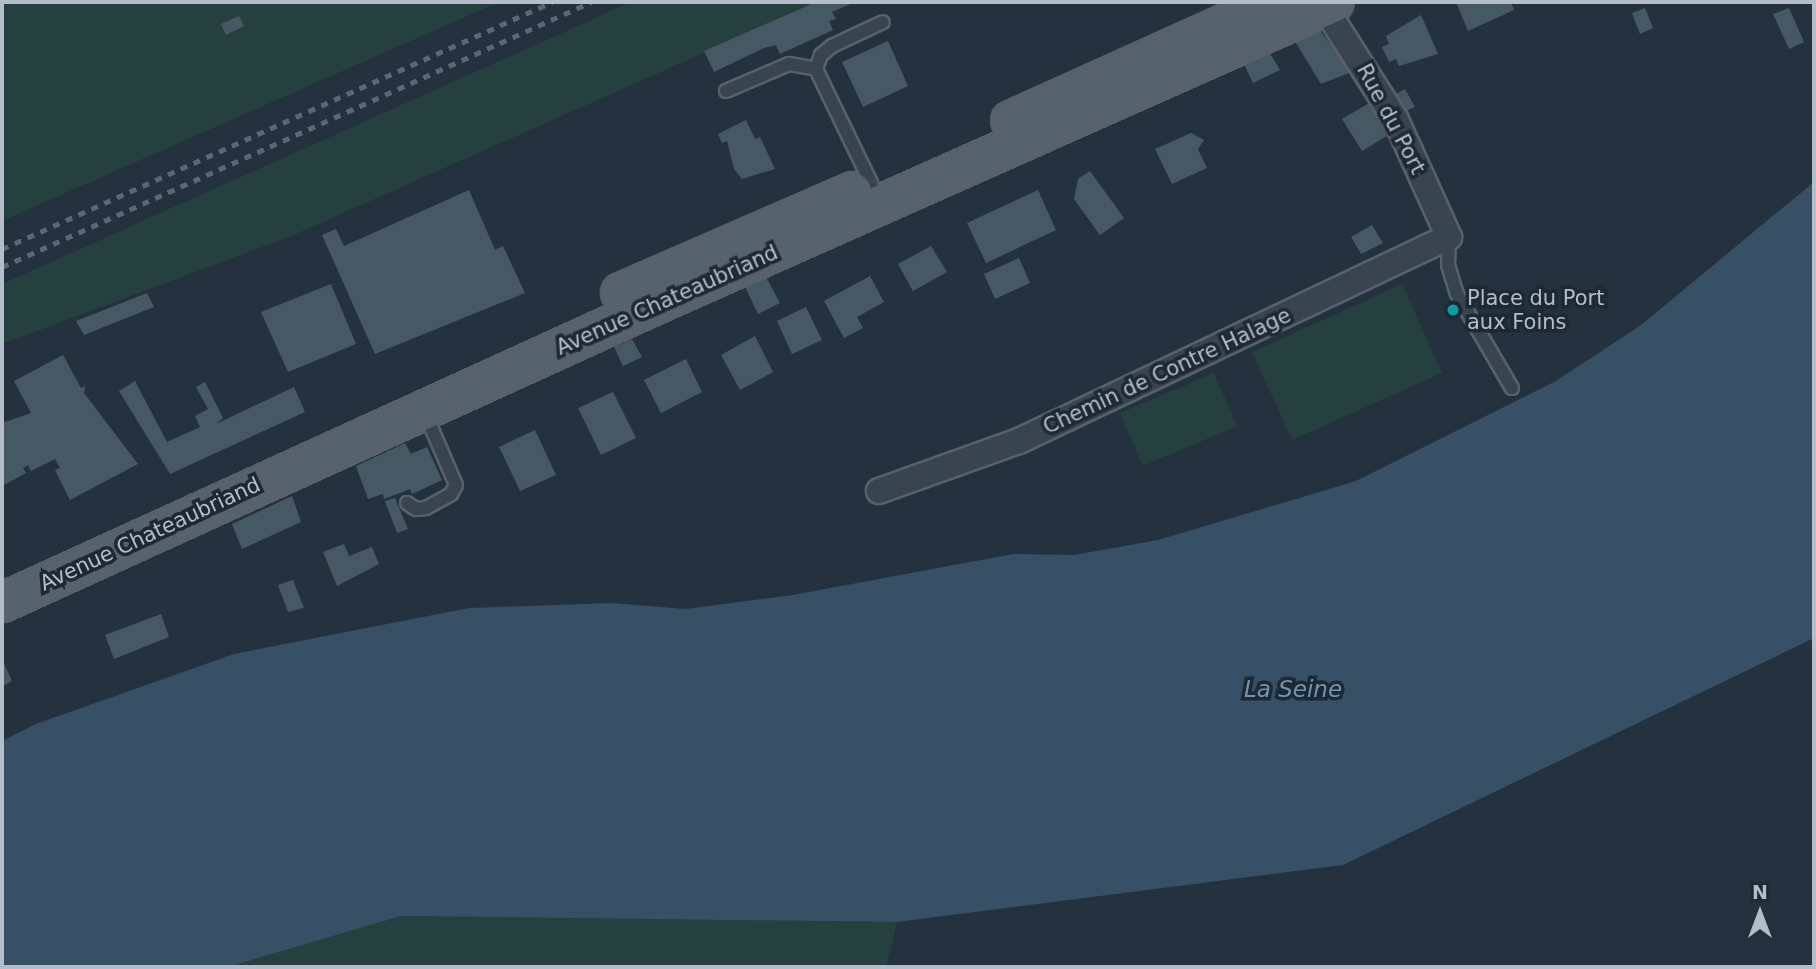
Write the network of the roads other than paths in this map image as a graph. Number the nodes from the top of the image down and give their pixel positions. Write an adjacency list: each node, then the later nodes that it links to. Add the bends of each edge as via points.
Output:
1 (1271, 2): 6 (main road, Avenue Chateaubriand)
2 (1326, 3): 7 (street, Rue du Port, via 1396,120); 9 (main road, Avenue Chateaubriand)
3 (883, 22): 4 (lane, via 832,46 821,55)
4 (816, 69): 5 (lane, via 789,64); 6 (lane)
5 (726, 92)
6 (871, 183): 12 (main road, Avenue Chateaubriand, via 493,349 415,391)
7 (1449, 237): 8 (lane, via 1448,265 1457,294); 10 (street, Chemin de Contre Halage, via 1019,441)
8 (1512, 388)
9 (424, 409): 11 (lane, via 457,485 451,494 426,508 416,509); 13 (main road, Avenue Chateaubriand)
10 (879, 491)
11 (407, 503)
12 (2, 582)
13 (2, 603)

